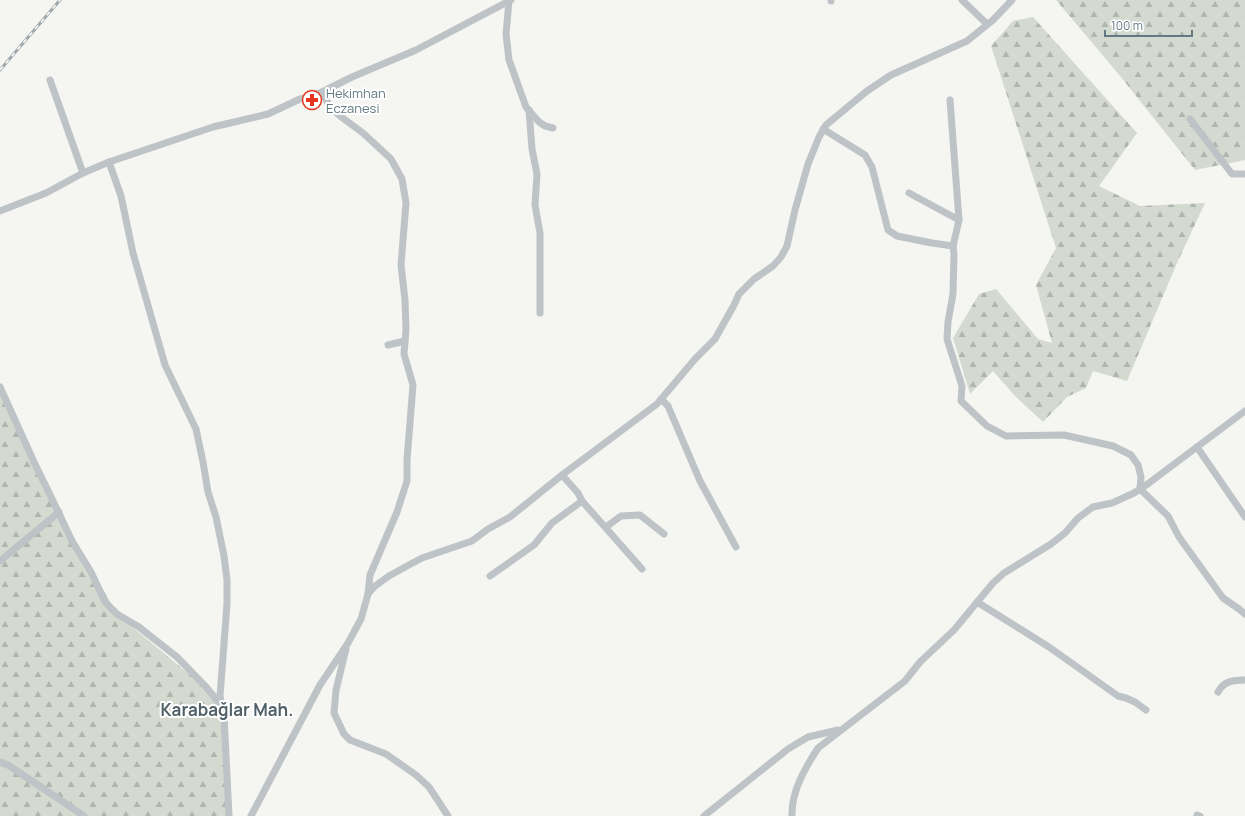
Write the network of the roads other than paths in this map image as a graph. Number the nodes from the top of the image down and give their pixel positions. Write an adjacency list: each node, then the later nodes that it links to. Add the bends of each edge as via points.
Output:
1 (510, 0): 6 (street, via 416,50); 8 (street, via 506,34 509,60)
2 (962, 0): 4 (street)
3 (1012, 0): 4 (street)
4 (987, 24): 11 (street, via 967,41 891,75 867,91)
5 (50, 80): 13 (street)
6 (322, 92): 12 (street, via 268,114 213,127); 20 (street, via 330,107 391,158 402,179 406,203 401,265 405,300)
7 (950, 100): 17 (street)
8 (529, 110): 10 (street, via 539,122); 19 (street, via 537,174 535,205 540,233)
9 (1190, 119): 14 (street, via 1232,174)
10 (553, 128)
11 (823, 129): 18 (street, via 865,155 872,167 888,230 897,236); 23 (street, via 808,164 787,246 781,258 739,294 715,339)
12 (109, 162): 13 (street); 43 (street, via 121,196 133,253 165,365 196,429 208,492 216,517 227,580 220,696)
13 (83, 173): 16 (street, via 46,193)
14 (1245, 174)
15 (909, 193): 17 (street)
16 (0, 211)
17 (959, 220): 18 (street)
18 (953, 246): 27 (street, via 953,294 947,339 962,386 961,401 987,426 1006,436 1064,435 1113,446 1131,455 1138,465)
19 (540, 313)
20 (405, 341): 21 (street); 37 (street, via 404,354 413,386 407,481 397,512 370,575)
21 (388, 345)
22 (0, 387): 29 (street)
23 (662, 399): 26 (street); 33 (street, via 668,406 700,481)
24 (1245, 411): 25 (street)
25 (1197, 447): 27 (street); 30 (street)
26 (562, 475): 28 (street); 37 (street, via 510,517 472,541 406,566 389,576)
27 (1140, 489): 38 (street, via 1112,503 1093,508 1078,518 1051,544 999,578); 39 (street, via 1168,516 1179,537 1223,598)
28 (582, 501): 31 (street); 36 (street, via 552,523 534,545)
29 (59, 512): 34 (street); 43 (street, via 105,602 117,614 139,627 177,657)
30 (1245, 517)
31 (606, 527): 32 (street, via 621,516 640,515); 35 (street)
32 (664, 534)
33 (736, 547)
34 (0, 561)
35 (642, 569)
36 (490, 576)
37 (368, 594): 40 (street, via 362,619)
38 (977, 602): 44 (street, via 1049,647 1118,696 1135,702); 45 (street, via 905,681)
39 (1245, 614)
40 (348, 643): 49 (street, via 320,685); 50 (street, via 336,690 334,713 344,734 350,740 386,754 416,775 429,787)
41 (1245, 680): 42 (street, via 1234,680 1222,685)
42 (1218, 692)
43 (222, 707): 48 (street)
44 (1146, 710)
45 (843, 729): 51 (street, via 808,737 788,749); 52 (street, via 818,748 808,764 796,789)
46 (0, 762): 47 (street, via 8,764)
47 (84, 816)
48 (229, 816)
49 (251, 816)
50 (448, 816)
51 (704, 816)
52 (792, 816)

